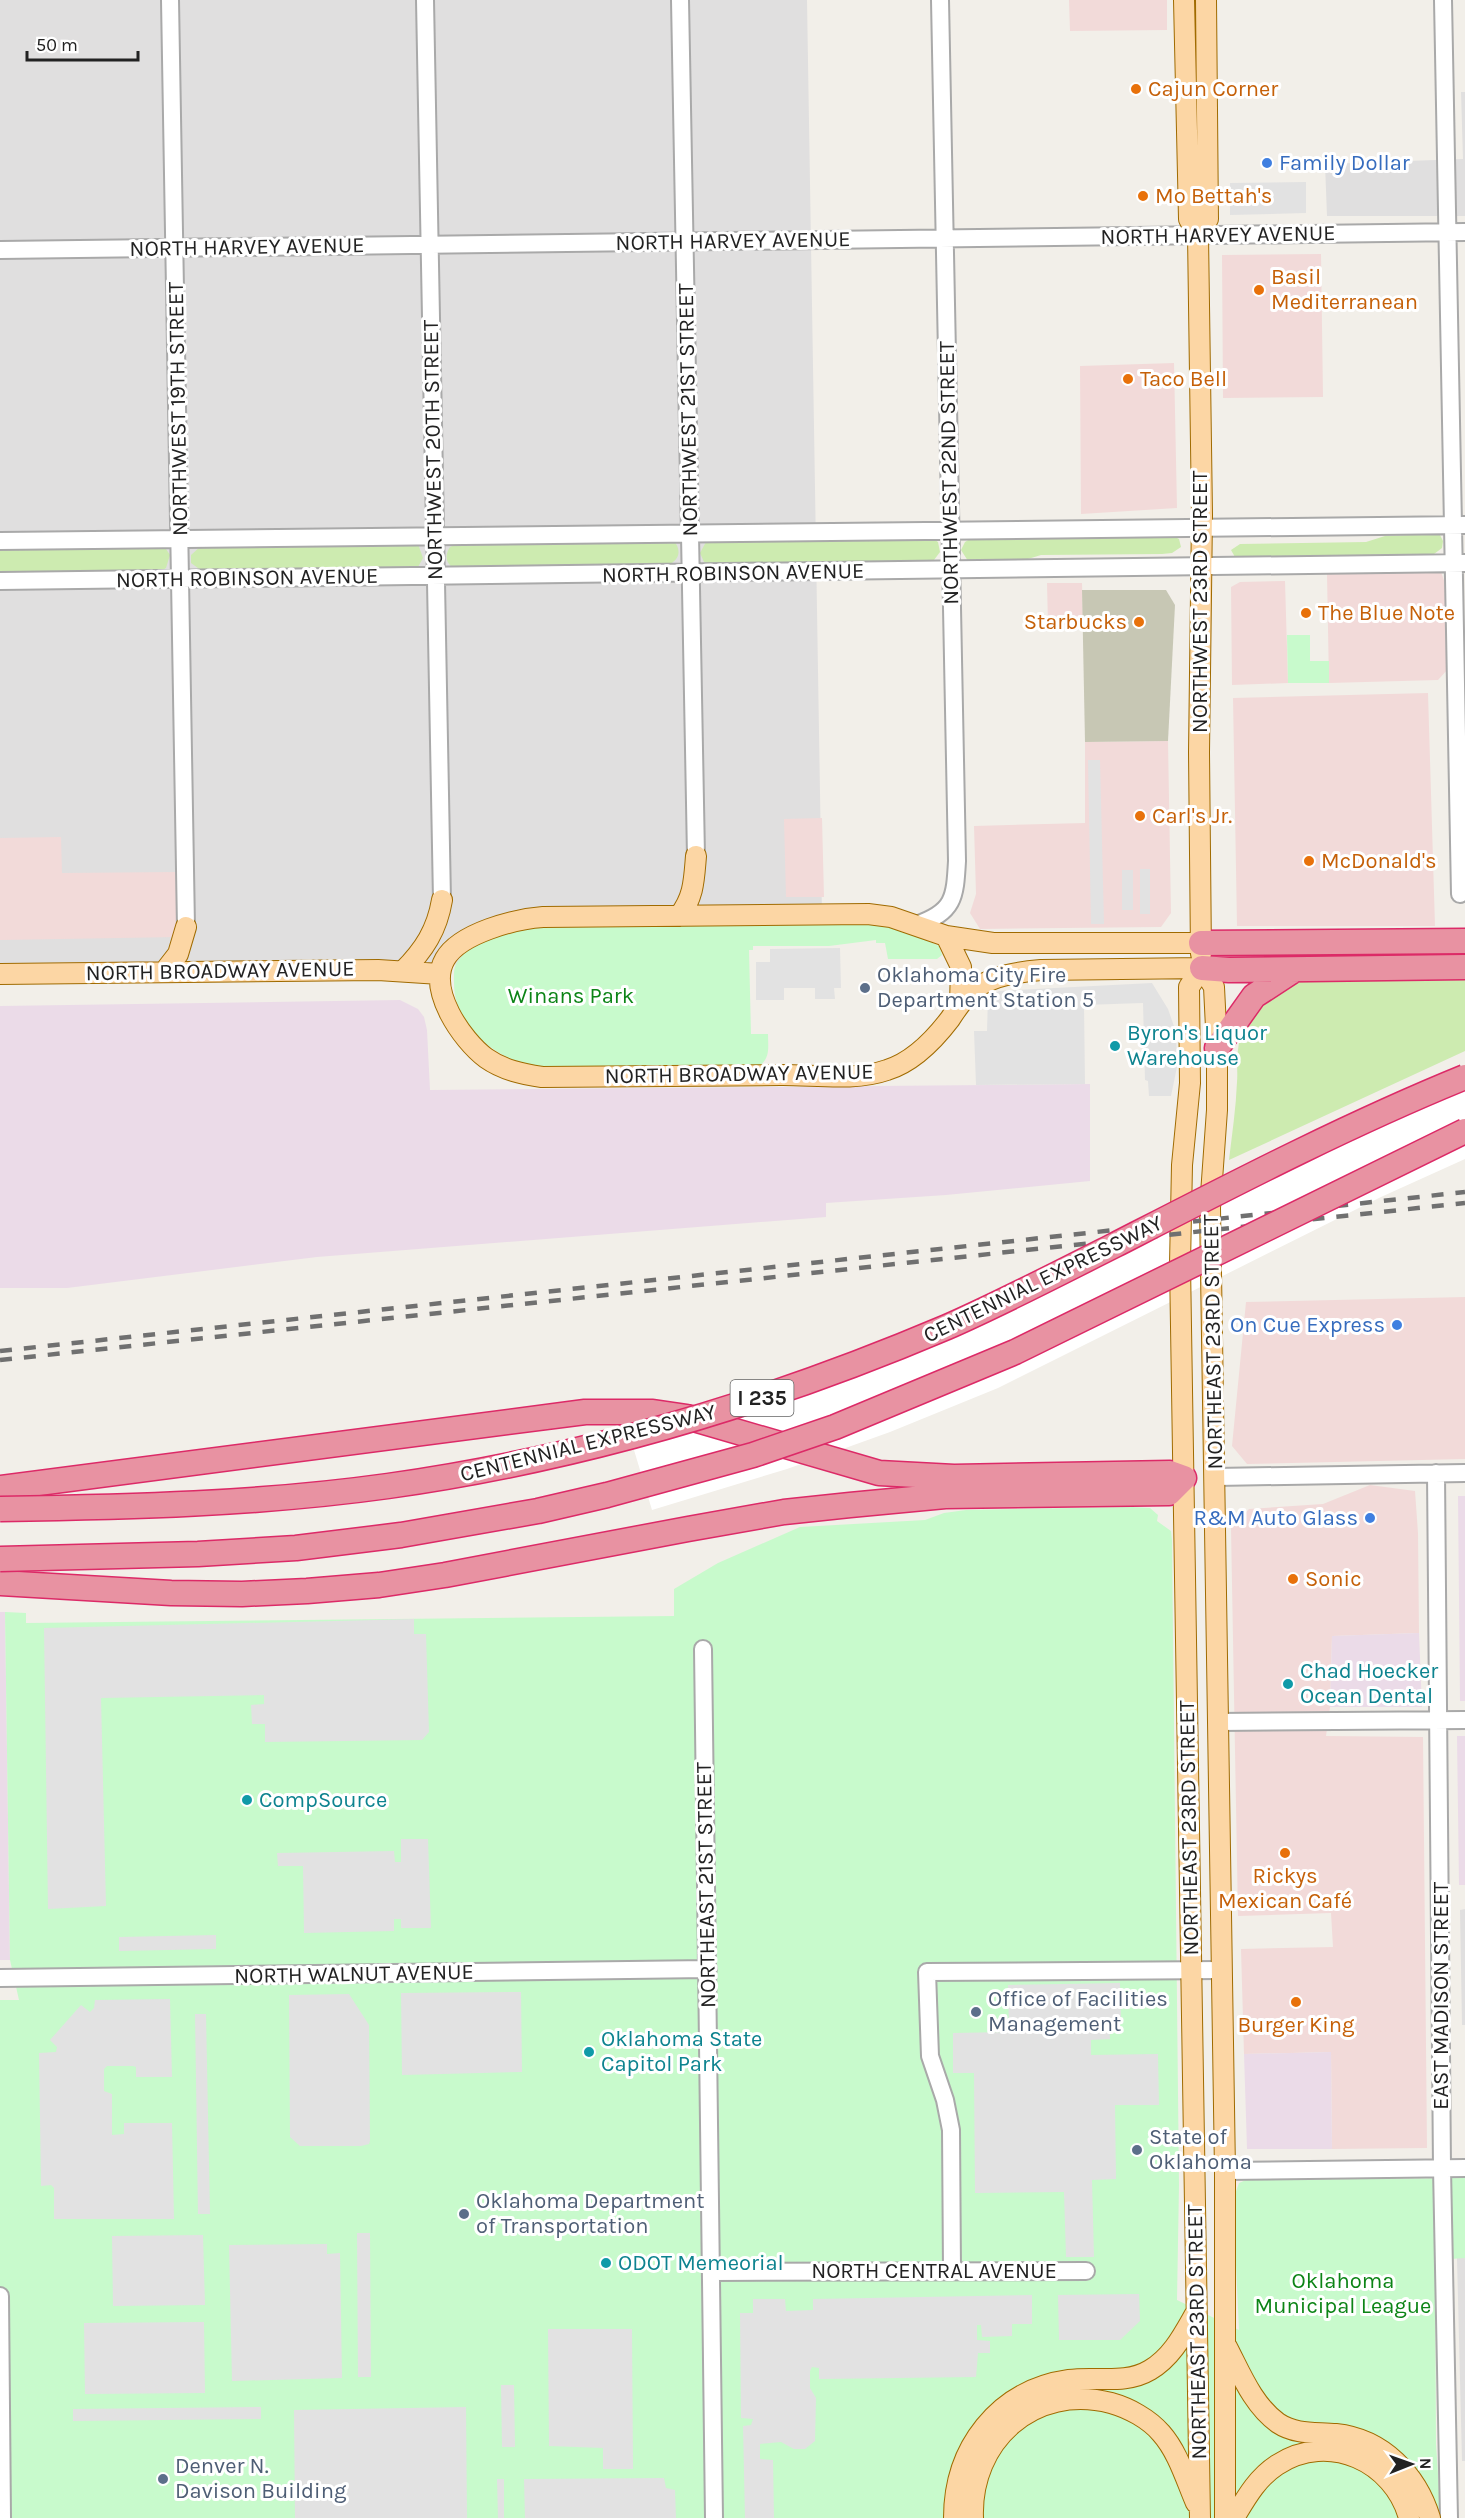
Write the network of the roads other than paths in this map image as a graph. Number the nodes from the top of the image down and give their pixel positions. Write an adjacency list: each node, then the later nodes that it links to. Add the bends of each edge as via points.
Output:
1 (170, 0): 13 (street, NORTHWEST 19TH STREET)
2 (425, 0): 12 (street, NORTHWEST 20TH STREET)
3 (680, 0): 11 (street, NORTHWEST 21ST STREET)
4 (940, 0): 10 (street, NORTHWEST 22ND STREET)
5 (1184, 0): 9 (main road, NORTHWEST 23RD STREET, via 1189,219)
6 (1206, 0): 9 (main road, NORTHWEST 23RD STREET, via 1208,219)
7 (1443, 0): 8 (street)
8 (1457, 232): 9 (street, NORTH HARVEY AVENUE); 15 (street)
9 (1198, 235): 10 (street, NORTH HARVEY AVENUE); 16 (main road, NORTHWEST 23RD STREET)
10 (945, 239): 11 (street, NORTH HARVEY AVENUE); 17 (street, NORTHWEST 22ND STREET)
11 (684, 241): 12 (street, NORTH HARVEY AVENUE); 18 (street, NORTHWEST 21ST STREET)
12 (429, 245): 13 (street, NORTH HARVEY AVENUE); 19 (street, NORTHWEST 20TH STREET)
13 (175, 248): 14 (street, NORTH HARVEY AVENUE); 20 (street, NORTHWEST 19TH STREET)
14 (0, 250)
15 (1460, 525): 16 (street, NORTH ROBINSON AVENUE); 22 (street)
16 (1202, 528): 17 (street, NORTH ROBINSON AVENUE); 23 (main road, NORTHWEST 23RD STREET)
17 (950, 530): 18 (street, NORTH ROBINSON AVENUE); 24 (street, NORTHWEST 22ND STREET)
18 (690, 532): 19 (street, NORTH ROBINSON AVENUE); 25 (street, NORTHWEST 21ST STREET)
19 (435, 536): 20 (street, NORTH ROBINSON AVENUE); 26 (street, NORTHWEST 20TH STREET)
20 (180, 538): 21 (street, NORTH ROBINSON AVENUE); 27 (street, NORTHWEST 19TH STREET)
21 (0, 541)
22 (1460, 563): 23 (street, NORTH ROBINSON AVENUE); 30 (street)
23 (1201, 567): 24 (street, NORTH ROBINSON AVENUE); 37 (main road, NORTHWEST 23RD STREET)
24 (951, 570): 25 (street, NORTH ROBINSON AVENUE); 33 (street, NORTHWEST 22ND STREET, via 956,893 941,914)
25 (691, 573): 26 (street, NORTH ROBINSON AVENUE); 29 (street, NORTHWEST 21ST STREET)
26 (435, 576): 27 (street, NORTH ROBINSON AVENUE); 31 (street, NORTHWEST 20TH STREET)
27 (181, 579): 28 (street, NORTH ROBINSON AVENUE); 34 (street, NORTHWEST 19TH STREET)
28 (0, 581)
29 (696, 856): 32 (main road, via 693,893)
30 (1460, 894)
31 (442, 900): 41 (main road, via 432,934)
32 (679, 916): 33 (main road, via 868,914); 44 (main road, via 517,919 458,944 445,959)
33 (916, 925): 35 (main road)
34 (186, 927): 42 (main road, via 178,954)
35 (946, 936): 37 (main road, via 1045,945); 45 (main road, via 961,967)
36 (1465, 941): 37 (highway)
37 (1201, 943): 39 (main road, NORTHWEST 23RD STREET)
38 (1465, 967): 40 (highway)
39 (1202, 968): 40 (highway); 45 (main road, NORTH BROADWAY AVENUE, via 1022,971 976,988); 46 (main road, NORTHEAST 23RD STREET, via 1214,987); 52 (main road, NORTHEAST 23RD STREET, via 1188,987 1190,1083 1182,1165 1180,1264)
40 (1294, 970): 46 (highway, via 1254,996)
41 (403, 971): 42 (main road, NORTH BROADWAY AVENUE); 44 (main road, NORTH BROADWAY AVENUE)
42 (164, 972): 43 (main road, NORTH BROADWAY AVENUE)
43 (0, 974)
44 (440, 974): 45 (main road, NORTH BROADWAY AVENUE, via 450,1017 485,1058 520,1074 542,1077 863,1075 888,1070 914,1056 931,1042)
45 (960, 1004)
46 (1217, 1048): 51 (main road, NORTHEAST 23RD STREET, via 1210,1208)
47 (1465, 1077): 54 (highway, CENTENNIAL EXPRESSWAY / I 235, bridge, via 951,1325 807,1383 666,1427 540,1459 308,1496 183,1506)
48 (1465, 1131): 55 (highway, I 235, bridge, via 1015,1352 835,1427 753,1455 538,1511 401,1535 296,1548 198,1554)
49 (1436, 1473): 50 (street); 51 (street); 59 (street, EAST MADISON STREET)
50 (1465, 1473)
51 (1216, 1477): 52 (main road); 60 (main road, NORTHEAST 23RD STREET)
52 (1184, 1478): 53 (highway, bridge, via 1170,1473 954,1477 888,1474 687,1417 653,1412 585,1412); 56 (highway, via 1169,1493 945,1496 784,1512 379,1585 242,1594); 62 (main road, NORTHEAST 23RD STREET)
53 (0, 1488)
54 (0, 1509)
55 (0, 1559)
56 (0, 1583)
57 (703, 1649): 61 (street, NORTHEAST 21ST STREET)
58 (1465, 1719): 59 (street)
59 (1439, 1720): 60 (street); 65 (street, EAST MADISON STREET)
60 (1218, 1722): 63 (main road, NORTHEAST 23RD STREET)
61 (708, 1969): 64 (street, NORTH WALNUT AVENUE); 70 (street, NORTHEAST 21ST STREET)
62 (1190, 1969): 63 (street); 68 (street, via 927,1972 930,2056 951,2130); 72 (main road, NORTHEAST 23RD STREET)
63 (1221, 1970): 67 (main road, NORTHEAST 23RD STREET)
64 (0, 1978)
65 (1442, 2168): 66 (street); 67 (street); 83 (street, EAST MADISON STREET)
66 (1465, 2168)
67 (1225, 2171): 73 (main road, NORTHEAST 23RD STREET)
68 (952, 2271): 69 (street, NORTH CENTRAL AVENUE); 70 (street, NORTH CENTRAL AVENUE)
69 (1086, 2271)
70 (711, 2272): 76 (street, NORTHEAST 21ST STREET)
71 (0, 2296): 75 (street)
72 (1196, 2311): 74 (main road, NORTHEAST 23RD STREET); 77 (main road, via 1170,2354 1149,2370 1120,2379 1051,2384 1003,2408 973,2441 962,2464)
73 (1225, 2342): 79 (main road, NORTHEAST 23RD STREET); 82 (main road, via 1246,2385 1265,2412 1298,2432 1353,2437 1385,2452 1414,2482)
74 (1200, 2514): 78 (main road, via 1182,2469 1161,2434 1120,2406 1097,2399 1078,2399 1059,2400 1037,2408 1003,2433 981,2466)
75 (2, 2518)
76 (714, 2518)
77 (954, 2518)
78 (973, 2518)
79 (1225, 2518)
80 (1234, 2518): 81 (main road, via 1253,2488 1277,2465 1306,2453 1330,2451 1354,2456 1377,2468 1394,2484)
81 (1409, 2518)
82 (1430, 2518)
83 (1449, 2518)

